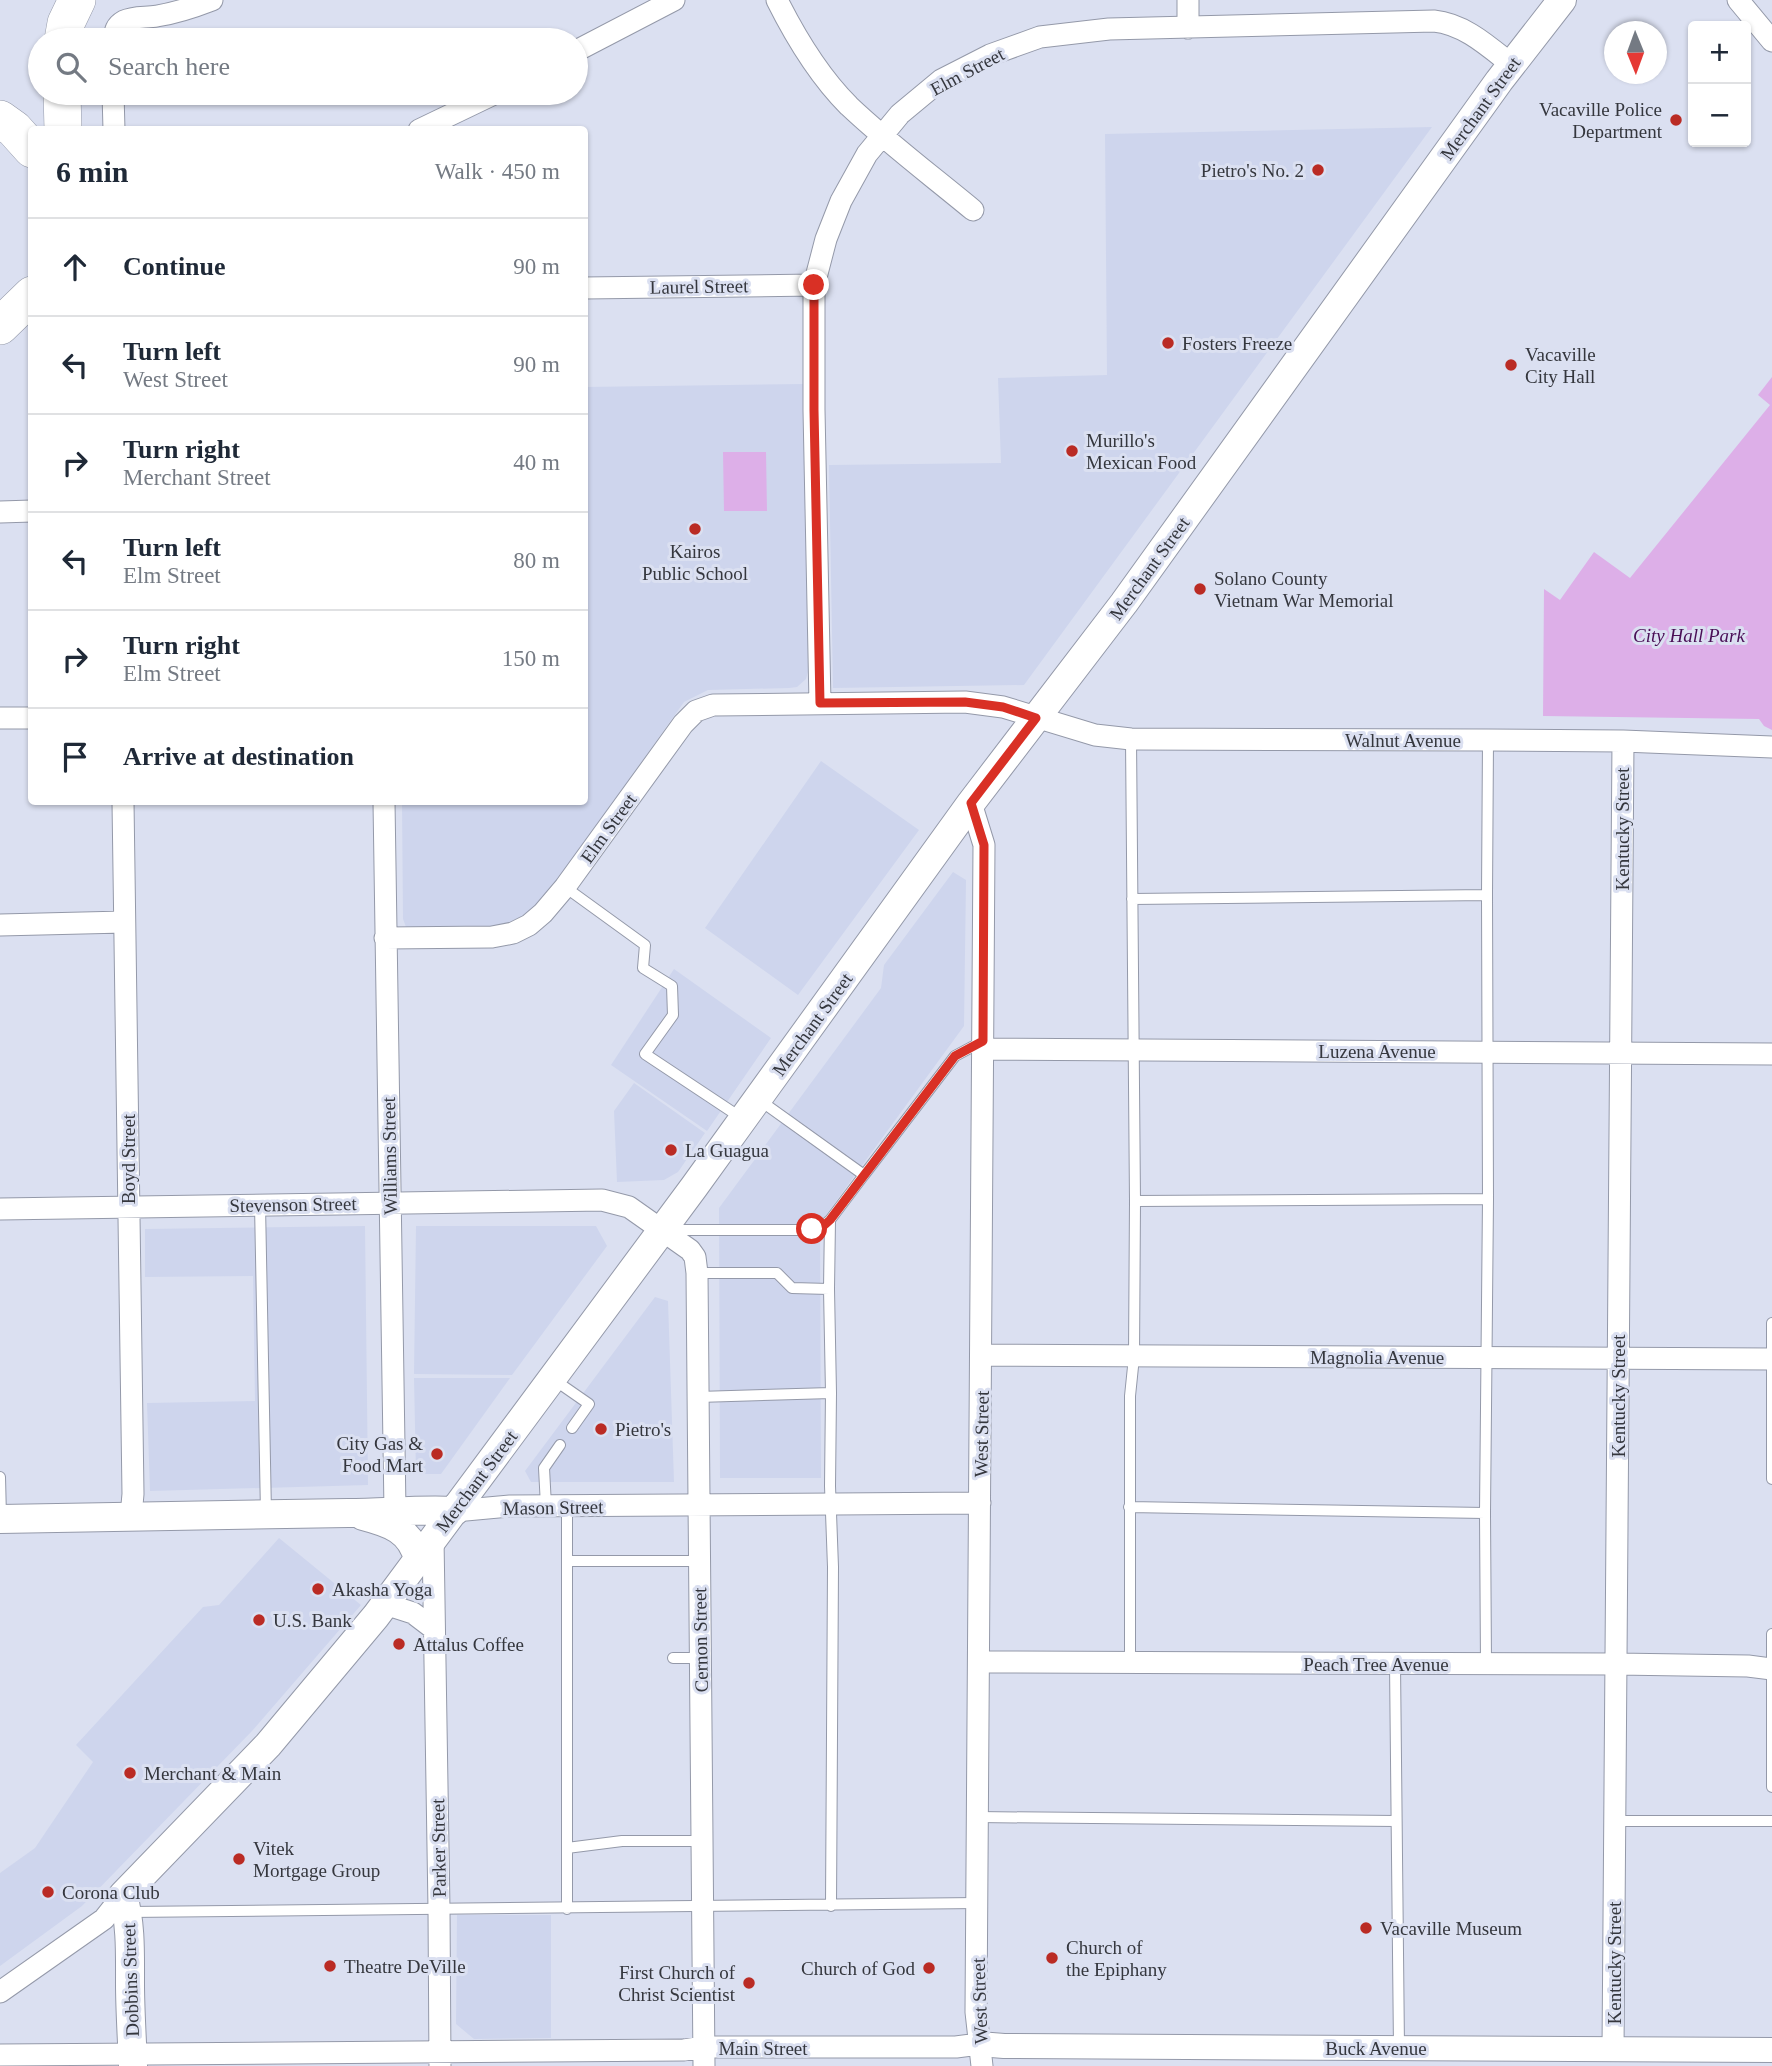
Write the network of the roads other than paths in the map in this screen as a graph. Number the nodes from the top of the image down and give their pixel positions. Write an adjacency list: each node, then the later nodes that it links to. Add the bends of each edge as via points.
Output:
1 (77, 0): 9 (highway)
2 (212, 0): 10 (street, via 189,9 134,18)
3 (674, 0): 13 (street)
4 (777, 0): 22 (street, via 823,76)
5 (1188, 0): 11 (street)
6 (1562, 0): 14 (main road, Merchant Street)
7 (1746, 5): 12 (street)
8 (1433, 10): 11 (street, Elm Street); 14 (street, Elm Street, via 1443,22 1485,43)
9 (65, 28)
10 (116, 28)
11 (1188, 28): 22 (street, Elm Street, via 1109,29 1040,37 941,80)
12 (1772, 41)
13 (588, 45)
14 (1512, 65): 34 (main road, Merchant Street)
15 (62, 105): 19 (highway)
16 (113, 105): 20 (street)
17 (471, 105): 21 (street)
18 (0, 119): 23 (highway)
19 (63, 126)
20 (114, 126)
21 (427, 126)
22 (882, 135): 24 (street); 25 (street, Elm Street, via 841,201)
23 (28, 145)
24 (973, 210)
25 (814, 285): 26 (street, Laurel Street); 31 (street, Elm Street)
26 (588, 288)
27 (28, 299): 28 (highway)
28 (0, 326)
29 (28, 511): 30 (street)
30 (0, 512)
31 (820, 703): 34 (street, Elm Street, via 965,702); 42 (street, Elm Street, via 713,705 696,711)
32 (0, 718): 33 (street)
33 (28, 718)
34 (1036, 718): 35 (street, Walnut Avenue, via 1095,735); 39 (main road, Merchant Street)
35 (1131, 739): 36 (street, Walnut Avenue); 44 (lane)
36 (1488, 740): 37 (street, Walnut Avenue); 43 (lane)
37 (1623, 741): 38 (street, Walnut Avenue); 51 (street, Kentucky Street)
38 (1772, 747)
39 (971, 803): 48 (street, West Street, via 984,845); 53 (main road, Merchant Street)
40 (123, 805): 45 (street, Boyd Street)
41 (384, 805): 47 (street, Williams Street)
42 (565, 887): 47 (street, Elm Street, via 543,913 513,933); 53 (lane, via 645,945 643,968 672,986 673,1015 645,1054)
43 (1487, 895): 44 (lane); 50 (lane)
44 (1132, 899): 49 (lane)
45 (124, 922): 46 (street); 59 (street, Boyd Street)
46 (0, 925)
47 (385, 938): 57 (street, Williams Street)
48 (983, 1045): 49 (street, Luzena Avenue); 54 (lane, via 955,1056); 66 (street, West Street)
49 (1133, 1050): 50 (street, Luzena Avenue); 56 (lane)
50 (1489, 1052): 51 (street, Luzena Avenue); 55 (lane)
51 (1621, 1052): 52 (street, Luzena Avenue); 69 (street, Kentucky Street)
52 (1772, 1054)
53 (751, 1109): 54 (lane); 62 (main road, Merchant Street)
54 (864, 1175): 61 (lane)
55 (1489, 1199): 56 (lane); 67 (lane)
56 (1135, 1201): 68 (lane)
57 (390, 1202): 58 (street, Stevenson Street); 62 (street, Stevenson Street, via 602,1200 629,1207); 83 (street, Williams Street)
58 (260, 1205): 59 (street, Stevenson Street); 85 (lane)
59 (128, 1207): 60 (street, Stevenson Street); 88 (street, Boyd Street)
60 (0, 1209)
61 (830, 1220): 62 (lane, via 812,1229); 64 (lane)
62 (662, 1230): 63 (street, Cernon Street, via 690,1250); 71 (main road, Merchant Street)
63 (697, 1273): 64 (lane, via 777,1273 792,1289); 73 (street, Cernon Street)
64 (829, 1289): 72 (lane)
65 (1772, 1324): 70 (lane)
66 (982, 1355): 68 (street, Magnolia Avenue); 78 (street, West Street)
67 (1487, 1356): 68 (street, Magnolia Avenue); 69 (street, Magnolia Avenue); 87 (lane)
68 (1134, 1357): 82 (lane)
69 (1618, 1359): 70 (street, Magnolia Avenue); 102 (street, Kentucky Street)
70 (1772, 1359): 77 (lane)
71 (552, 1379): 74 (lane, via 589,1404); 84 (main road, Merchant Street)
72 (831, 1393): 73 (lane); 79 (lane)
73 (698, 1397): 81 (street, Cernon Street)
74 (572, 1429)
75 (560, 1446): 80 (lane, via 544,1468)
76 (0, 1477): 89 (lane)
77 (1772, 1479)
78 (980, 1503): 79 (street, Mason Street); 98 (street, West Street)
79 (832, 1504): 81 (street, Mason Street); 113 (lane)
80 (556, 1506): 81 (street, Mason Street); 84 (street, Mason Street); 91 (lane)
81 (698, 1506): 92 (street, Cernon Street)
82 (1129, 1507): 87 (lane); 99 (lane)
83 (394, 1510): 84 (main road, Mason Street); 86 (main road, Mason Street)
84 (455, 1511): 90 (main road, Merchant Street)
85 (266, 1513): 86 (main road, Mason Street); 88 (main road, Mason Street)
86 (351, 1513): 90 (main road, via 389,1522 415,1546)
87 (1485, 1513): 101 (lane)
88 (131, 1516): 89 (main road, Mason Street)
89 (0, 1519)
90 (426, 1549): 93 (main road, Merchant Street); 94 (street, Parker Street)
91 (567, 1561): 92 (lane); 110 (lane)
92 (699, 1561): 97 (street, Cernon Street)
93 (385, 1604): 94 (street, via 413,1613); 112 (main road, Merchant Street, via 268,1745)
94 (434, 1629): 115 (street, Parker Street)
95 (1772, 1634): 103 (lane)
96 (673, 1658): 97 (lane)
97 (700, 1658): 109 (street, Cernon Street)
98 (979, 1662): 99 (street, Peach Tree Avenue); 105 (street, West Street)
99 (1130, 1664): 100 (street, Peach Tree Avenue)
100 (1395, 1664): 101 (street, Peach Tree Avenue); 106 (lane)
101 (1486, 1664): 102 (street, Peach Tree Avenue)
102 (1617, 1664): 103 (street, Peach Tree Avenue); 107 (street, Kentucky Street)
103 (1771, 1669): 104 (lane)
104 (1772, 1787)
105 (977, 1817): 106 (lane); 111 (street, West Street)
106 (1395, 1821): 118 (lane)
107 (1615, 1821): 108 (lane); 119 (street, Kentucky Street)
108 (1772, 1821)
109 (702, 1841): 110 (lane, via 622,1841); 114 (street, Cernon Street)
110 (567, 1848): 116 (lane)
111 (978, 1903): 113 (lane); 122 (street, West Street, via 976,2012)
112 (125, 1904): 115 (lane); 117 (street, Merchant Street); 126 (main road, Dobbins Street)
113 (831, 1906): 114 (lane)
114 (702, 1907): 116 (lane); 123 (street, Cernon Street)
115 (439, 1909): 116 (lane); 125 (street, Parker Street)
116 (568, 1909)
117 (0, 1993)
118 (1399, 2048): 119 (street, Buck Avenue); 124 (street, Buck Avenue)
119 (1613, 2050): 120 (street, Buck Avenue)
120 (1772, 2050)
121 (0, 2055): 126 (street, Main Street)
122 (981, 2055): 123 (street, Main Street, via 943,2047); 124 (street, Buck Avenue, via 1004,2046)
123 (704, 2057): 125 (street, Main Street, via 684,2050)
124 (1231, 2057)
125 (439, 2059): 126 (street, Main Street)
126 (133, 2060)

